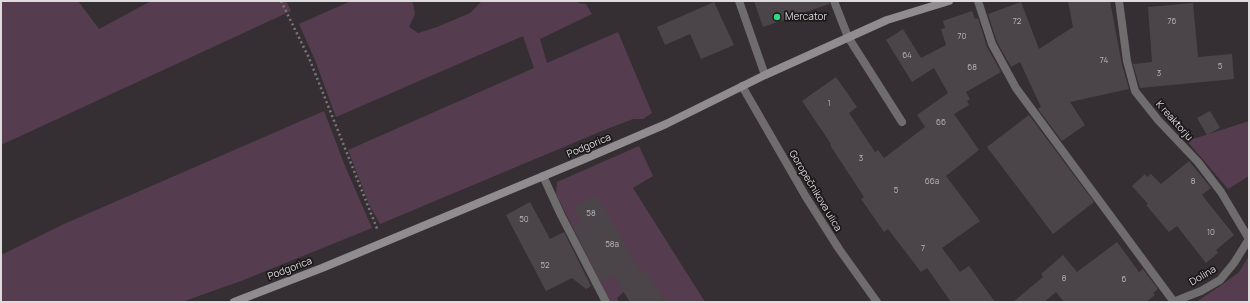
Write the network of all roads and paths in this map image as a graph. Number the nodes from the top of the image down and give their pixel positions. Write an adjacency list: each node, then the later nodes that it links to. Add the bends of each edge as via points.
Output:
1 (282, 1): 13 (path, via 309,58)
2 (739, 1): 8 (street)
3 (834, 1): 7 (street)
4 (949, 1): 7 (main road, Podgorica, via 914,10)
5 (978, 1): 17 (street, via 992,44 1016,88)
6 (1119, 1): 12 (street, K reaktorju, via 1127,61 1135,91 1158,120 1198,162 1221,192)
7 (848, 37): 8 (main road, Podgorica); 10 (street)
8 (765, 75): 9 (main road, Podgorica)
9 (742, 86): 11 (main road, Podgorica, via 666,124); 16 (street, Goropečnikova ulica, via 806,197)
10 (902, 122)
11 (543, 176): 13 (main road, Podgorica); 15 (street, via 560,215)
12 (1249, 239): 17 (street, Dolina, via 1220,280 1201,292)
13 (382, 243): 14 (main road, Podgorica)
14 (234, 302)
15 (606, 302)
16 (877, 302)
17 (1174, 302)

